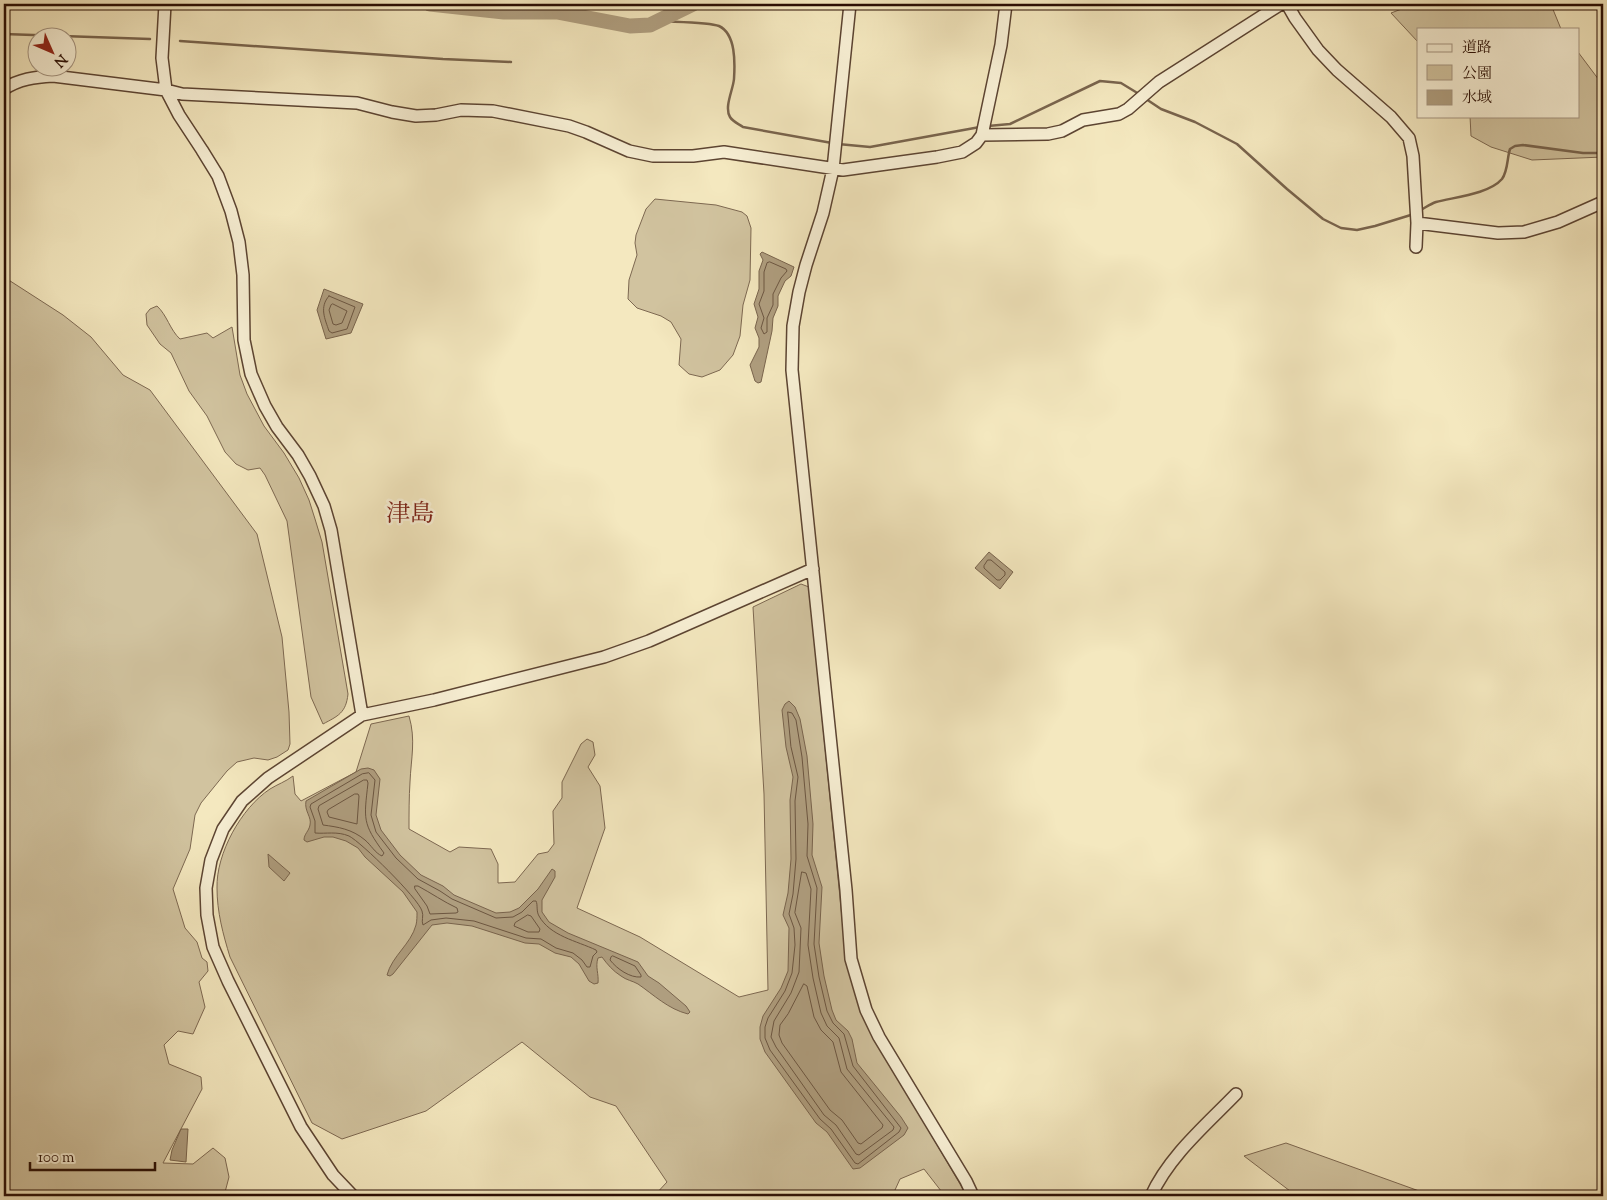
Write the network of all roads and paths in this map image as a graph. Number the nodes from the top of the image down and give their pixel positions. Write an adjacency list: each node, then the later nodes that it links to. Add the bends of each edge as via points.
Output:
1 (165, 4): 7 (street, via 162,58)
2 (850, 4): 9 (street)
3 (1006, 4): 8 (street, via 1001,46)
4 (1281, 4): 8 (street, via 1159,82 1119,114 1083,120 1048,134)
5 (1287, 4): 11 (street, via 1318,50 1391,117 1409,138)
6 (4, 89): 7 (street, via 22,80 53,76)
7 (166, 90): 9 (street, via 182,94 357,103 416,116 461,110 493,111 569,126 629,151 653,156 724,152); 14 (street, via 218,176 231,211 239,242 244,340 251,374 265,406 298,455 324,506 331,530)
8 (982, 134): 9 (street, via 976,143 962,152)
9 (833, 169): 13 (street, via 792,326 792,370)
10 (1603, 202): 11 (street, via 1558,222 1524,232 1498,233)
11 (1417, 223): 12 (street)
12 (1416, 247)
13 (813, 569): 14 (street, via 649,641 604,657); 17 (street, via 852,959 866,1010 879,1037)
14 (358, 717): 16 (street, via 268,778 242,801 223,829 211,860 206,888 213,947 228,981 301,1127 333,1175)
15 (1236, 1094): 18 (street, via 1180,1152 1158,1180)
16 (353, 1196)
17 (973, 1196)
18 (1151, 1196)

